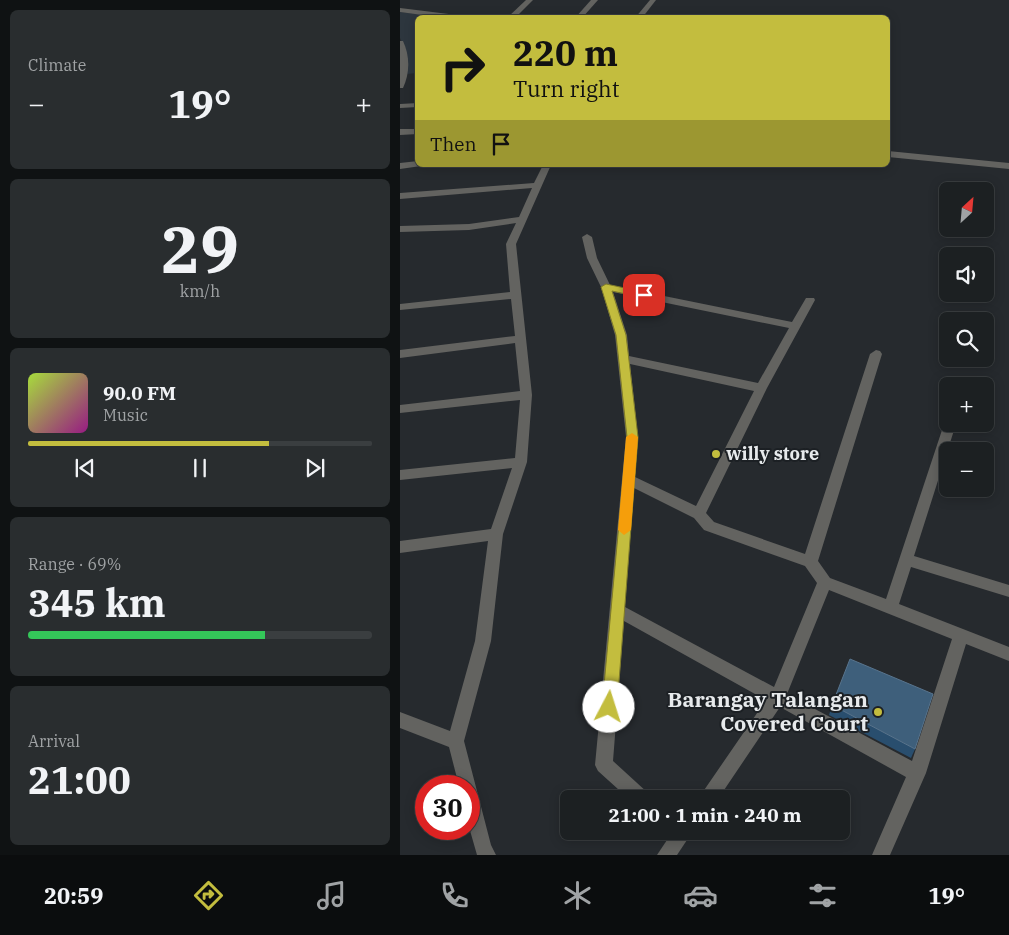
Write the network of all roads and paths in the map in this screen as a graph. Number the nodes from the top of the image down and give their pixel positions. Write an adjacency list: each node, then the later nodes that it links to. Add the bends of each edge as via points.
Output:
1 (530, 0): 6 (street)
2 (595, 0): 7 (street)
3 (653, 0): 8 (street)
4 (400, 10): 5 (street)
5 (441, 15)
6 (513, 15)
7 (581, 15)
8 (640, 15)
9 (400, 43): 10 (street, via 408,75)
10 (400, 86)
11 (415, 105): 12 (street)
12 (400, 106)
13 (415, 131): 14 (street)
14 (400, 132)
15 (890, 154): 18 (street)
16 (415, 164): 17 (street)
17 (400, 166)
18 (1009, 166)
19 (546, 167): 20 (street)
20 (538, 185): 21 (street); 22 (street)
21 (400, 196)
22 (522, 219): 23 (street, via 468,227); 26 (street, via 511,244)
23 (400, 229)
24 (588, 237): 25 (street, via 592,258)
25 (606, 287): 29 (street); 33 (street, via 621,335)
26 (517, 296): 28 (street); 30 (street)
27 (810, 300): 29 (street)
28 (400, 307)
29 (796, 326): 34 (street)
30 (521, 339): 31 (street); 35 (street)
31 (400, 354)
32 (876, 354): 45 (street)
33 (624, 359): 34 (street); 40 (street, via 632,437)
34 (761, 388): 41 (street)
35 (526, 395): 36 (street); 38 (street)
36 (400, 409)
37 (947, 432): 44 (street)
38 (521, 462): 39 (street); 42 (street)
39 (400, 474)
40 (628, 479): 41 (street); 49 (street)
41 (699, 514): 45 (street, via 709,526)
42 (496, 534): 43 (street); 54 (street, via 484,641)
43 (400, 547)
44 (906, 560): 47 (street); 48 (street)
45 (810, 562): 46 (street)
46 (826, 582): 48 (street); 52 (street)
47 (1009, 591)
48 (890, 609): 50 (street)
49 (617, 610): 52 (street); 57 (street, via 604,765)
50 (960, 636): 51 (street); 55 (street)
51 (1009, 654)
52 (778, 697): 55 (street); 58 (street)
53 (400, 720): 54 (street)
54 (456, 741): 56 (street)
55 (917, 773): 61 (street)
56 (465, 775)
57 (632, 790)
58 (713, 790)
59 (480, 836): 62 (street)
60 (676, 840): 63 (street)
61 (886, 853)
62 (487, 855)
63 (666, 855)

